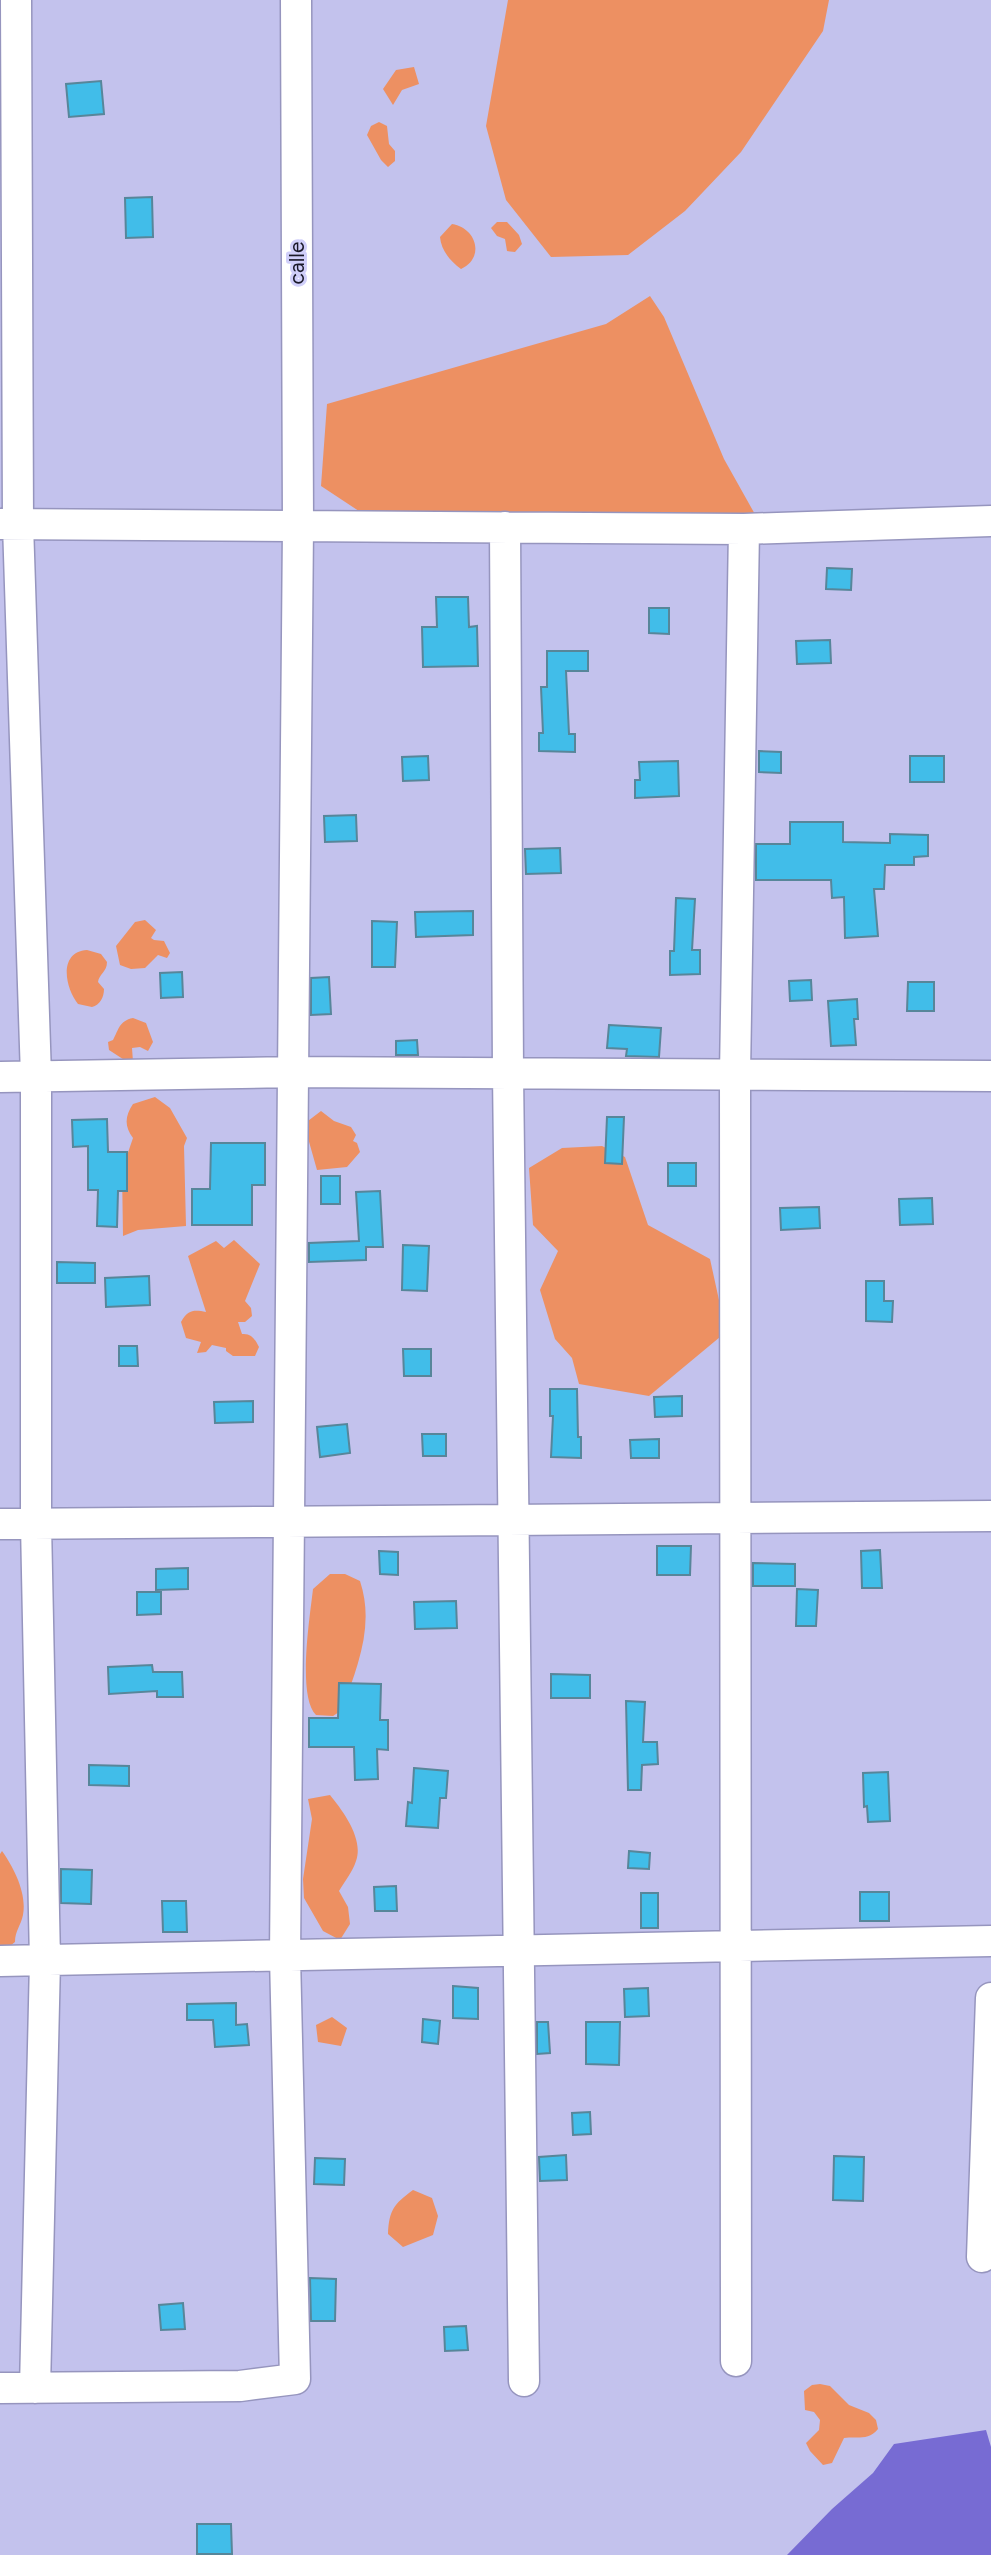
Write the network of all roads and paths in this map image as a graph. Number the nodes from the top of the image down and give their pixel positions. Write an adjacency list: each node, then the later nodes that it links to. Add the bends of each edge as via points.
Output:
1 (16, 0): 4 (street)
2 (296, 0): 5 (street, calle)
3 (991, 521): 7 (street)
4 (9, 524): 5 (street); 13 (street)
5 (298, 526): 6 (street); 8 (street, calle)
6 (505, 527): 7 (street); 9 (street)
7 (744, 529): 10 (street)
8 (293, 1073): 9 (street); 13 (street); 17 (street, calle)
9 (508, 1073): 10 (street); 16 (street)
10 (735, 1074): 11 (street); 15 (street)
11 (991, 1076)
12 (0, 1077): 13 (street)
13 (36, 1077): 19 (street)
14 (991, 1516): 15 (street)
15 (735, 1518): 16 (street); 21 (street)
16 (514, 1519): 17 (street); 22 (street)
17 (289, 1521): 19 (street); 23 (street, calle)
18 (0, 1524): 19 (street)
19 (36, 1524): 25 (street)
20 (991, 1941): 21 (street)
21 (736, 1947): 22 (street); 28 (street)
22 (519, 1952): 23 (street); 29 (street)
23 (285, 1956): 25 (street); 31 (street, calle, via 295,2379 240,2386)
24 (0, 1961): 25 (street)
25 (45, 1961): 31 (street)
26 (991, 1998): 27 (street)
27 (982, 2257)
28 (736, 2361)
29 (524, 2381)
30 (0, 2388): 31 (street)
31 (35, 2388)

